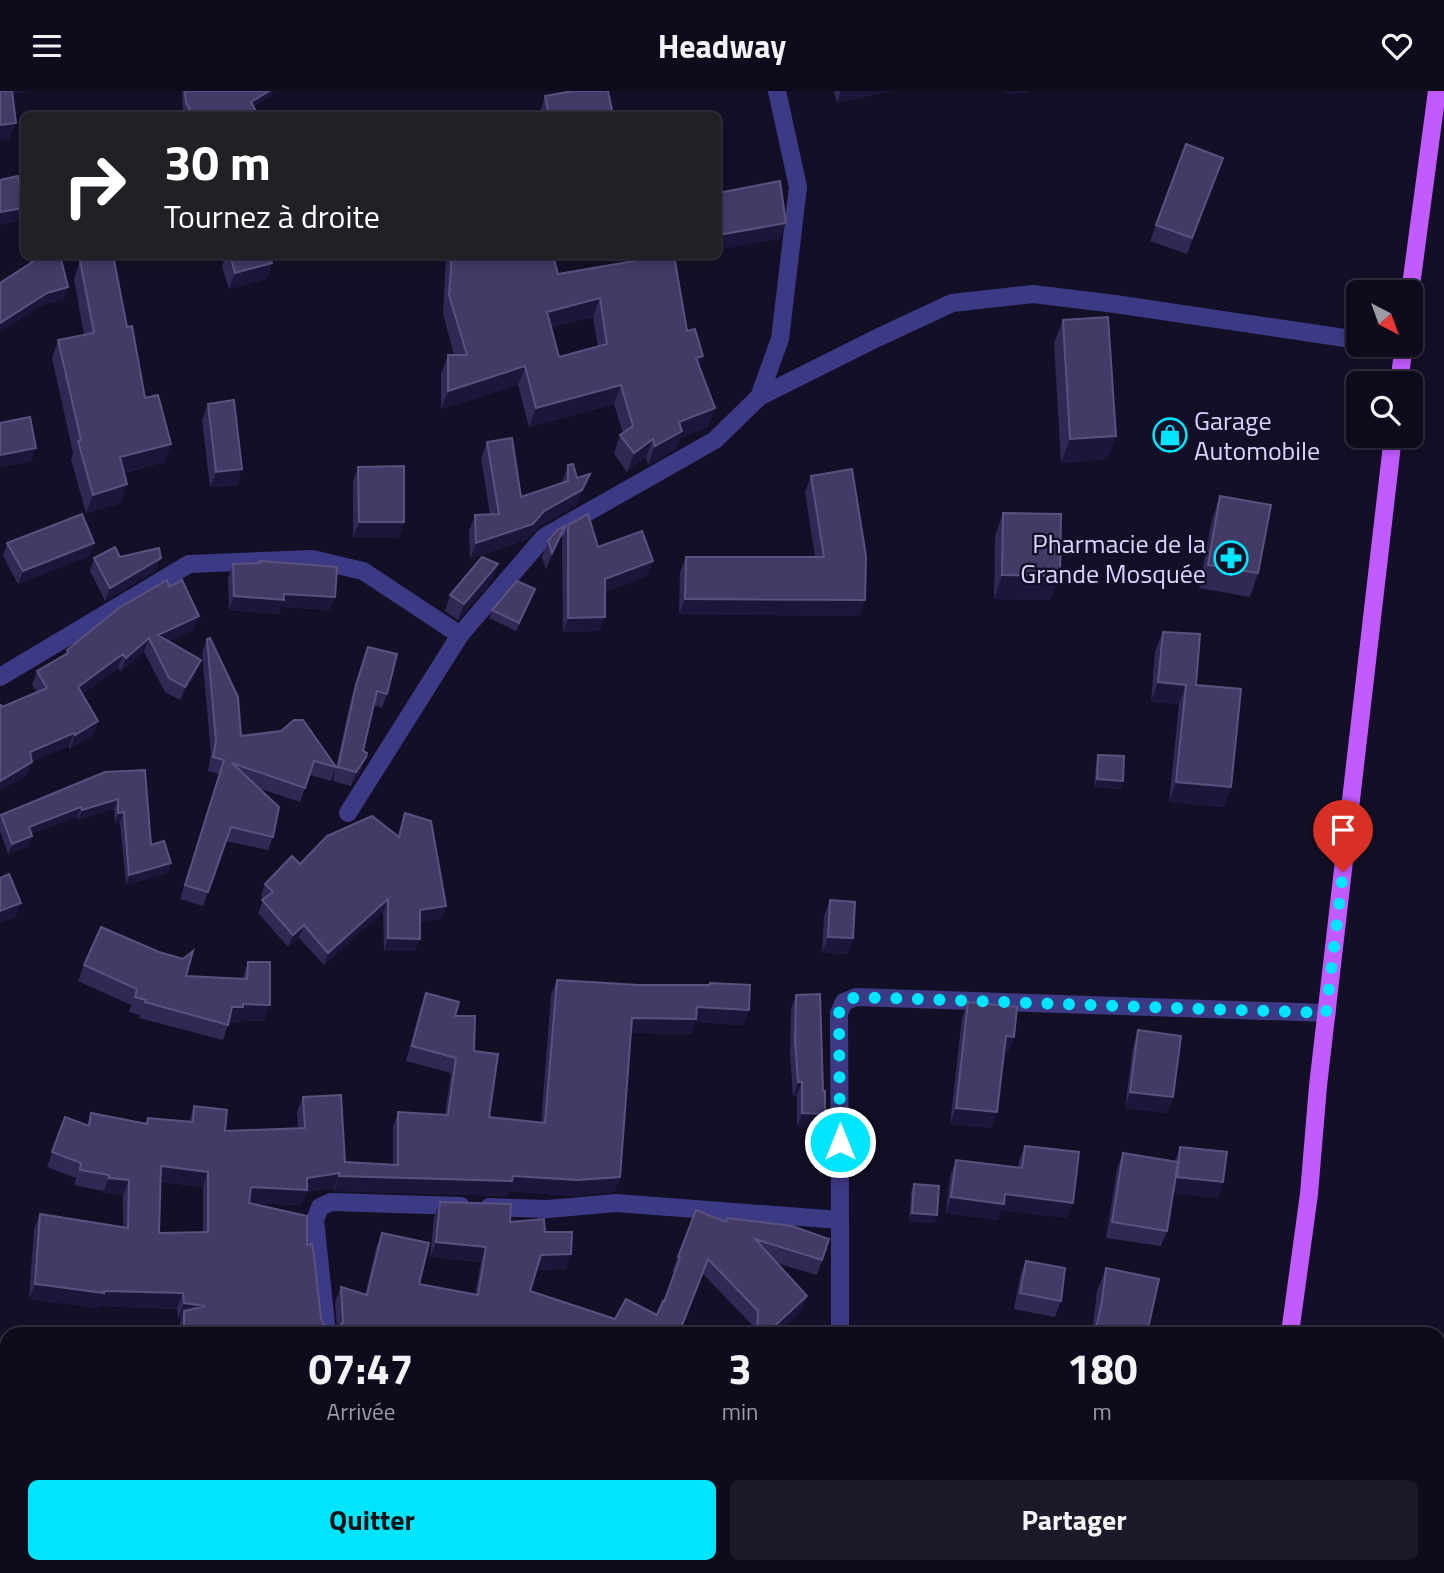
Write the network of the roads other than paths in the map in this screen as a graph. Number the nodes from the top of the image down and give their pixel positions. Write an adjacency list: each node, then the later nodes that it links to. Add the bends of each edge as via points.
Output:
1 (777, 91): 5 (street, via 798,187 780,339)
2 (1437, 91): 3 (main road)
3 (1412, 280)
4 (1346, 337): 5 (street, via 1032,294 952,303)
5 (759, 397): 7 (street, via 715,440 544,537)
6 (1392, 448): 10 (main road)
7 (460, 635): 8 (street, via 363,571 312,559 189,564); 9 (street)
8 (0, 677)
9 (348, 813)
10 (1326, 1013): 11 (street, via 856,997 844,1002 839,1013); 14 (main road)
11 (840, 1220): 12 (street, via 615,1203 548,1209 331,1202 320,1207 315,1220); 13 (street)
12 (326, 1327)
13 (839, 1327)
14 (1291, 1327)

